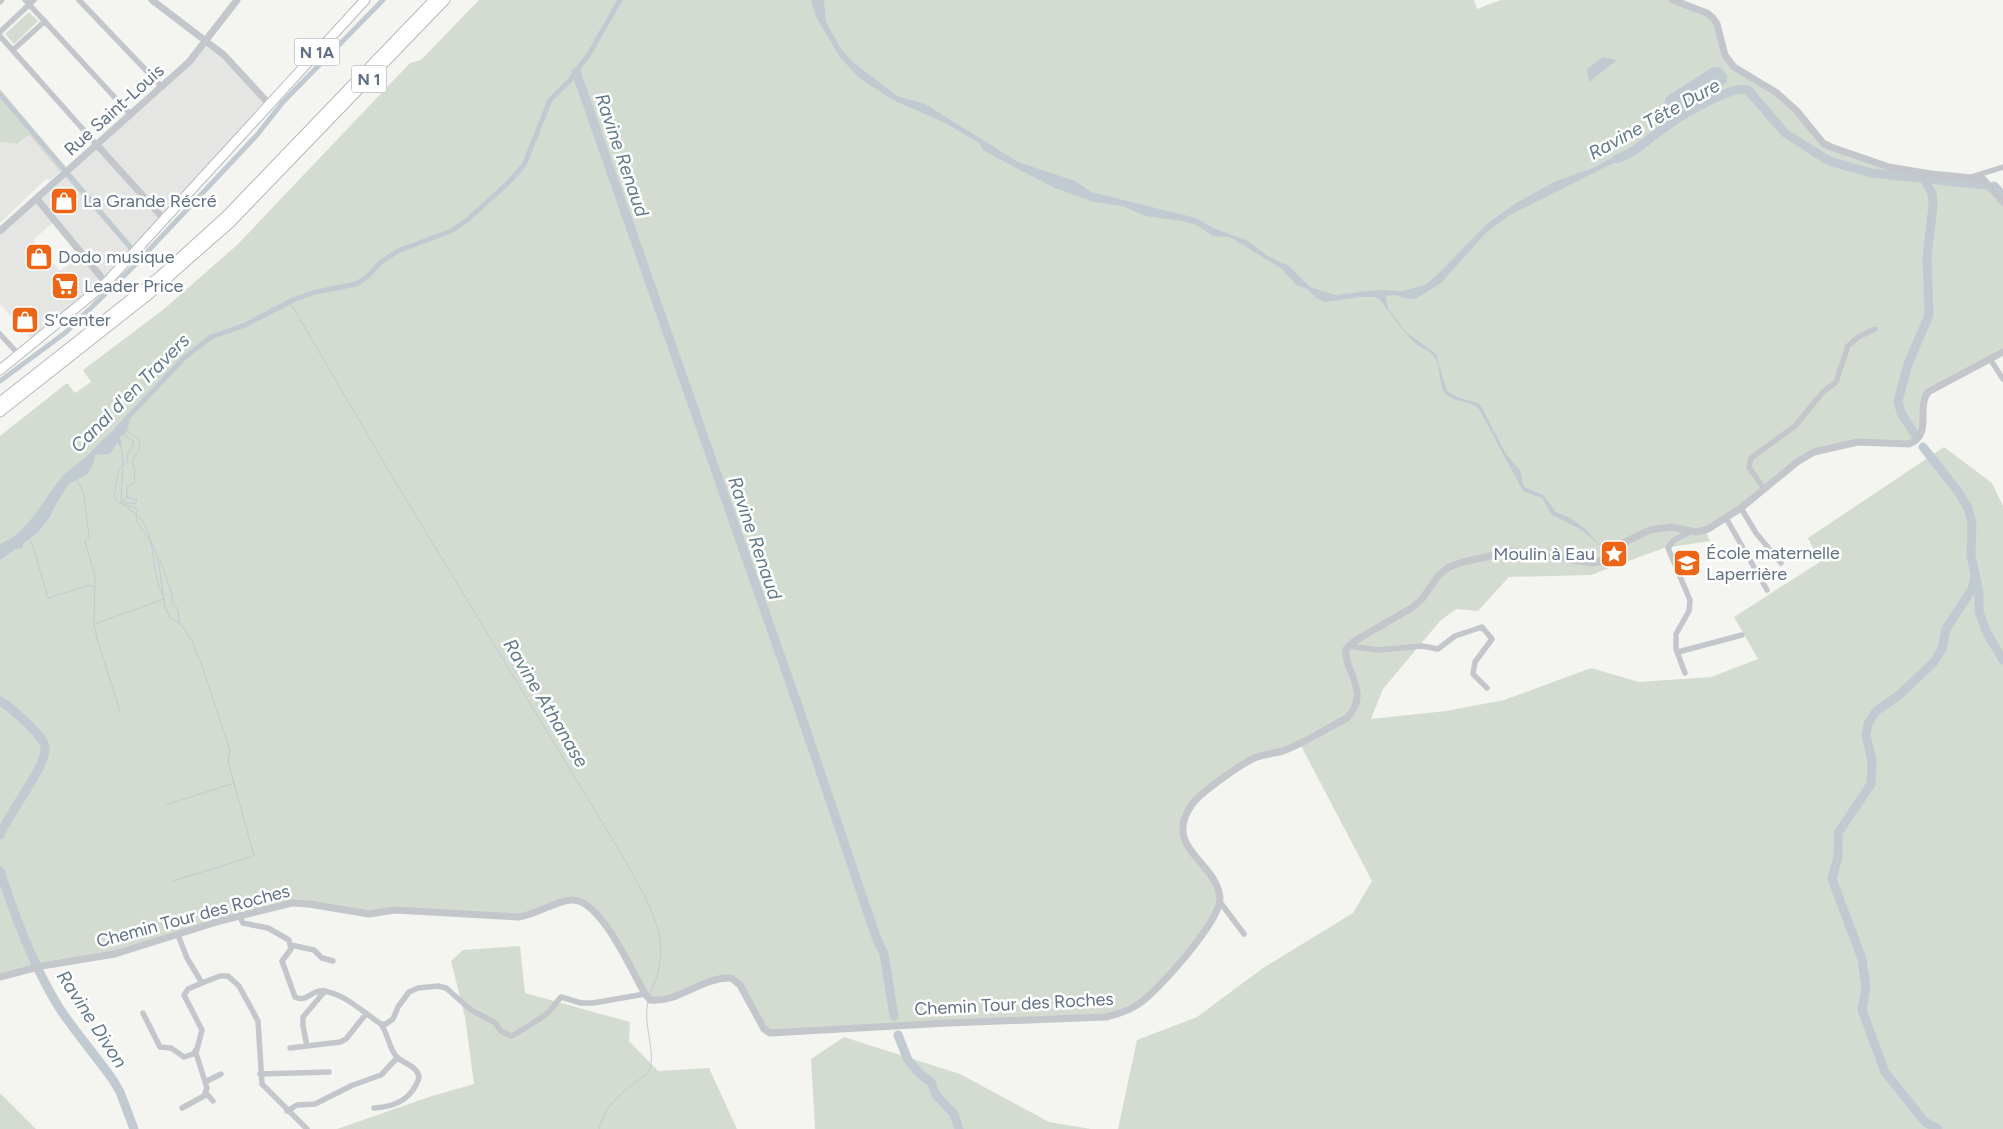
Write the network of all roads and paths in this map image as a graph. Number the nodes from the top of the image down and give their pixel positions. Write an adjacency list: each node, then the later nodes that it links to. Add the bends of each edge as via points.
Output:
1 (34, 0): 9 (street)
2 (79, 0): 15 (street)
3 (152, 0): 13 (street)
4 (237, 0): 13 (street, Rue Saint-Louis)
5 (365, 0): 16 (main road, N 1A)
6 (434, 0): 33 (main road, N 1, via 227,215 160,276)
7 (445, 0): 34 (main road, N 1, via 231,222 158,287)
8 (1673, 0): 20 (street, via 1713,18 1725,55 1734,67 1777,93 1797,110 1823,143 1872,162 1914,172)
9 (27, 2): 10 (street); 11 (street)
10 (44, 21): 14 (street); 17 (street)
11 (0, 32)
12 (0, 36): 14 (street)
13 (206, 42): 15 (street, Rue Saint-Louis); 16 (street, via 229,60)
14 (13, 50): 18 (street)
15 (162, 87): 17 (street, Rue Saint-Louis)
16 (270, 104): 23 (main road, N 1A)
17 (131, 115): 18 (street, Rue Saint-Louis)
18 (97, 145): 21 (street, Rue Saint-Louis); 23 (street)
19 (2003, 167): 20 (street)
20 (1971, 177): 22 (street, via 1986,181)
21 (37, 199): 24 (street, Rue Saint-Louis); 25 (street)
22 (2003, 202)
23 (164, 219): 25 (main road, N 1A)
24 (0, 231)
25 (106, 283): 29 (main road, N 1A)
26 (1875, 329): 35 (street, via 1848,346 1836,382 1795,426 1751,458 1749,467)
27 (0, 334): 29 (street)
28 (2003, 352): 30 (street)
29 (19, 355): 31 (main road, N 1A)
30 (1990, 359): 32 (street); 35 (street, via 1928,392 1923,403 1923,429 1916,441 1909,444 1858,442 1832,446 1797,462)
31 (0, 370)
32 (2003, 379)
33 (0, 402)
34 (0, 412)
35 (1764, 489): 36 (street)
36 (1741, 508): 37 (street); 39 (street)
37 (1726, 518): 38 (street, via 1705,530); 40 (street)
38 (1690, 532): 42 (street, via 1663,527 1641,533 1619,545 1600,562 1513,551 1449,566 1414,607); 43 (street, via 1674,540 1668,548 1690,600 1689,611 1676,634)
39 (1781, 564)
40 (1767, 590)
41 (1742, 634): 43 (street)
42 (1348, 646): 45 (street, via 1378,650 1422,646 1438,649 1455,636 1482,627 1492,639 1475,662 1474,674); 46 (street, via 1346,652 1358,686 1352,713 1283,751 1255,758 1202,794 1184,819 1183,834 1188,849 1216,881)
43 (1677, 650): 44 (street)
44 (1685, 673)
45 (1487, 688)
46 (1220, 902): 48 (street); 55 (street, Chemin Tour des Roches, via 1216,914 1168,979 1139,1005 1106,1017 770,1033 764,1029 740,984 731,978 712,980 663,1001 650,1000)
47 (240, 917): 49 (street, Chemin Tour des Roches); 50 (street, via 244,924 268,928 285,937); 55 (street, Chemin Tour des Roches, via 300,903 369,914 395,910 520,917 564,901 577,900 603,920)
48 (1244, 934)
49 (178, 935): 52 (street, Chemin Tour des Roches, via 115,954 42,966); 53 (street, via 186,958)
50 (291, 945): 51 (street, via 314,950); 54 (street, via 282,961 294,997 302,999)
51 (333, 962)
52 (0, 977)
53 (202, 983): 61 (street, via 184,995 202,1030); 65 (street, via 228,976 239,986 258,1021)
54 (325, 991): 57 (street); 59 (street, via 302,1021)
55 (645, 994): 58 (street, via 593,1003 561,997 548,1012 511,1036 446,988 418,988 409,992 393,1019)
56 (143, 1013): 61 (street, via 160,1047 170,1048 184,1057)
57 (366, 1014): 58 (street); 59 (street, via 346,1039)
58 (381, 1024): 62 (street)
59 (307, 1046): 60 (street)
60 (290, 1048)
61 (196, 1050): 66 (street)
62 (397, 1058): 70 (street, via 417,1071 418,1081 403,1101 395,1106); 71 (street, via 381,1075 315,1104 297,1105)
63 (329, 1072): 65 (street)
64 (221, 1074): 66 (street)
65 (260, 1074): 71 (street, via 262,1084)
66 (206, 1081): 67 (street)
67 (206, 1093): 68 (street); 69 (street)
68 (213, 1101)
69 (182, 1108)
70 (374, 1108)
71 (287, 1111): 72 (street)
72 (307, 1129)

